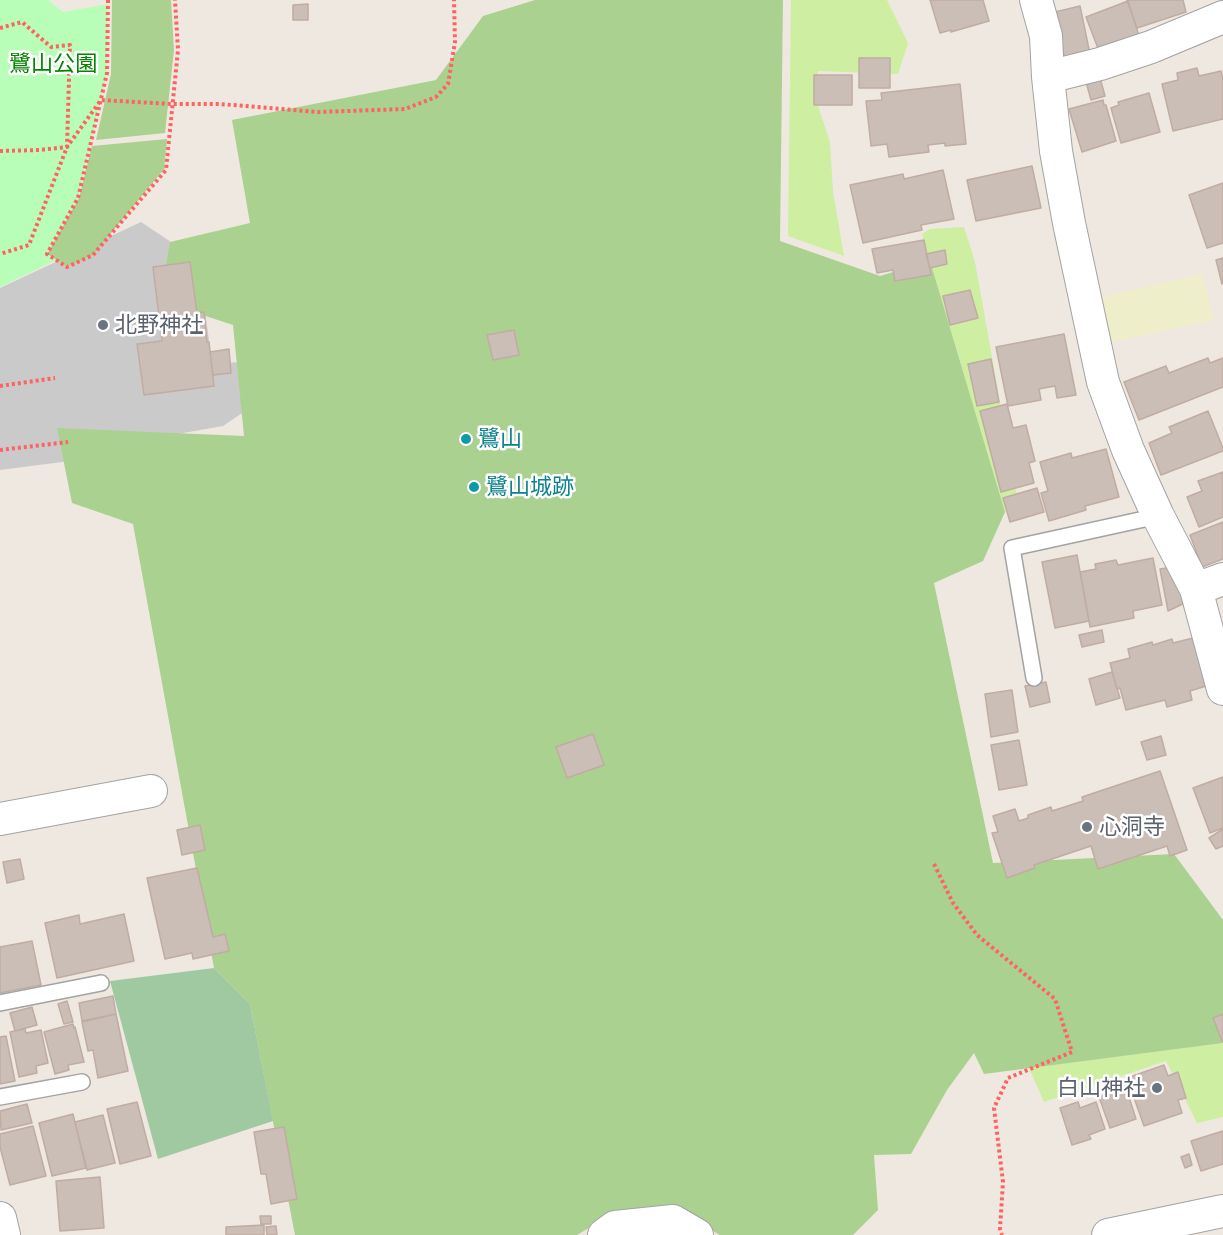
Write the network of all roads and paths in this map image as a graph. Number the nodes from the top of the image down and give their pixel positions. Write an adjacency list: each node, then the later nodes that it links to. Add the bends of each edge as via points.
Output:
1 (108, 0): 8 (path, via 107,73)
2 (175, 0): 9 (path, via 178,50)
3 (454, 0): 9 (path, via 455,42 448,84 436,97 405,110 318,112)
4 (1036, 0): 7 (street, via 1046,36)
5 (1222, 23): 7 (street)
6 (0, 28): 10 (path, via 22,22 51,47 70,45)
7 (1048, 77): 17 (street, via 1056,151 1103,382)
8 (101, 100): 9 (path); 9 (path, via 78,198 47,254 67,267 93,255 166,170); 10 (path)
9 (172, 104)
10 (67, 147): 11 (path); 12 (path, via 29,245)
11 (0, 151)
12 (0, 254)
13 (55, 378): 14 (path)
14 (0, 386)
15 (68, 442): 16 (path)
16 (0, 450)
17 (1158, 516): 18 (street); 19 (lane, via 1012,548)
18 (1210, 584): 20 (street)
19 (1035, 678)
20 (1223, 689)
21 (151, 791): 22 (street)
22 (0, 819)
23 (934, 864): 33 (path, via 953,903 977,934 1055,999 1072,1052 1008,1078 994,1108 1003,1182)
24 (101, 982): 25 (lane)
25 (0, 1003)
26 (82, 1082): 27 (lane)
27 (0, 1097)
28 (1223, 1211): 34 (street)
29 (0, 1218): 30 (street)
30 (4, 1235)
31 (604, 1235): 32 (street, via 615,1227 673,1221)
32 (696, 1235)
33 (1002, 1235)
34 (1108, 1235)

